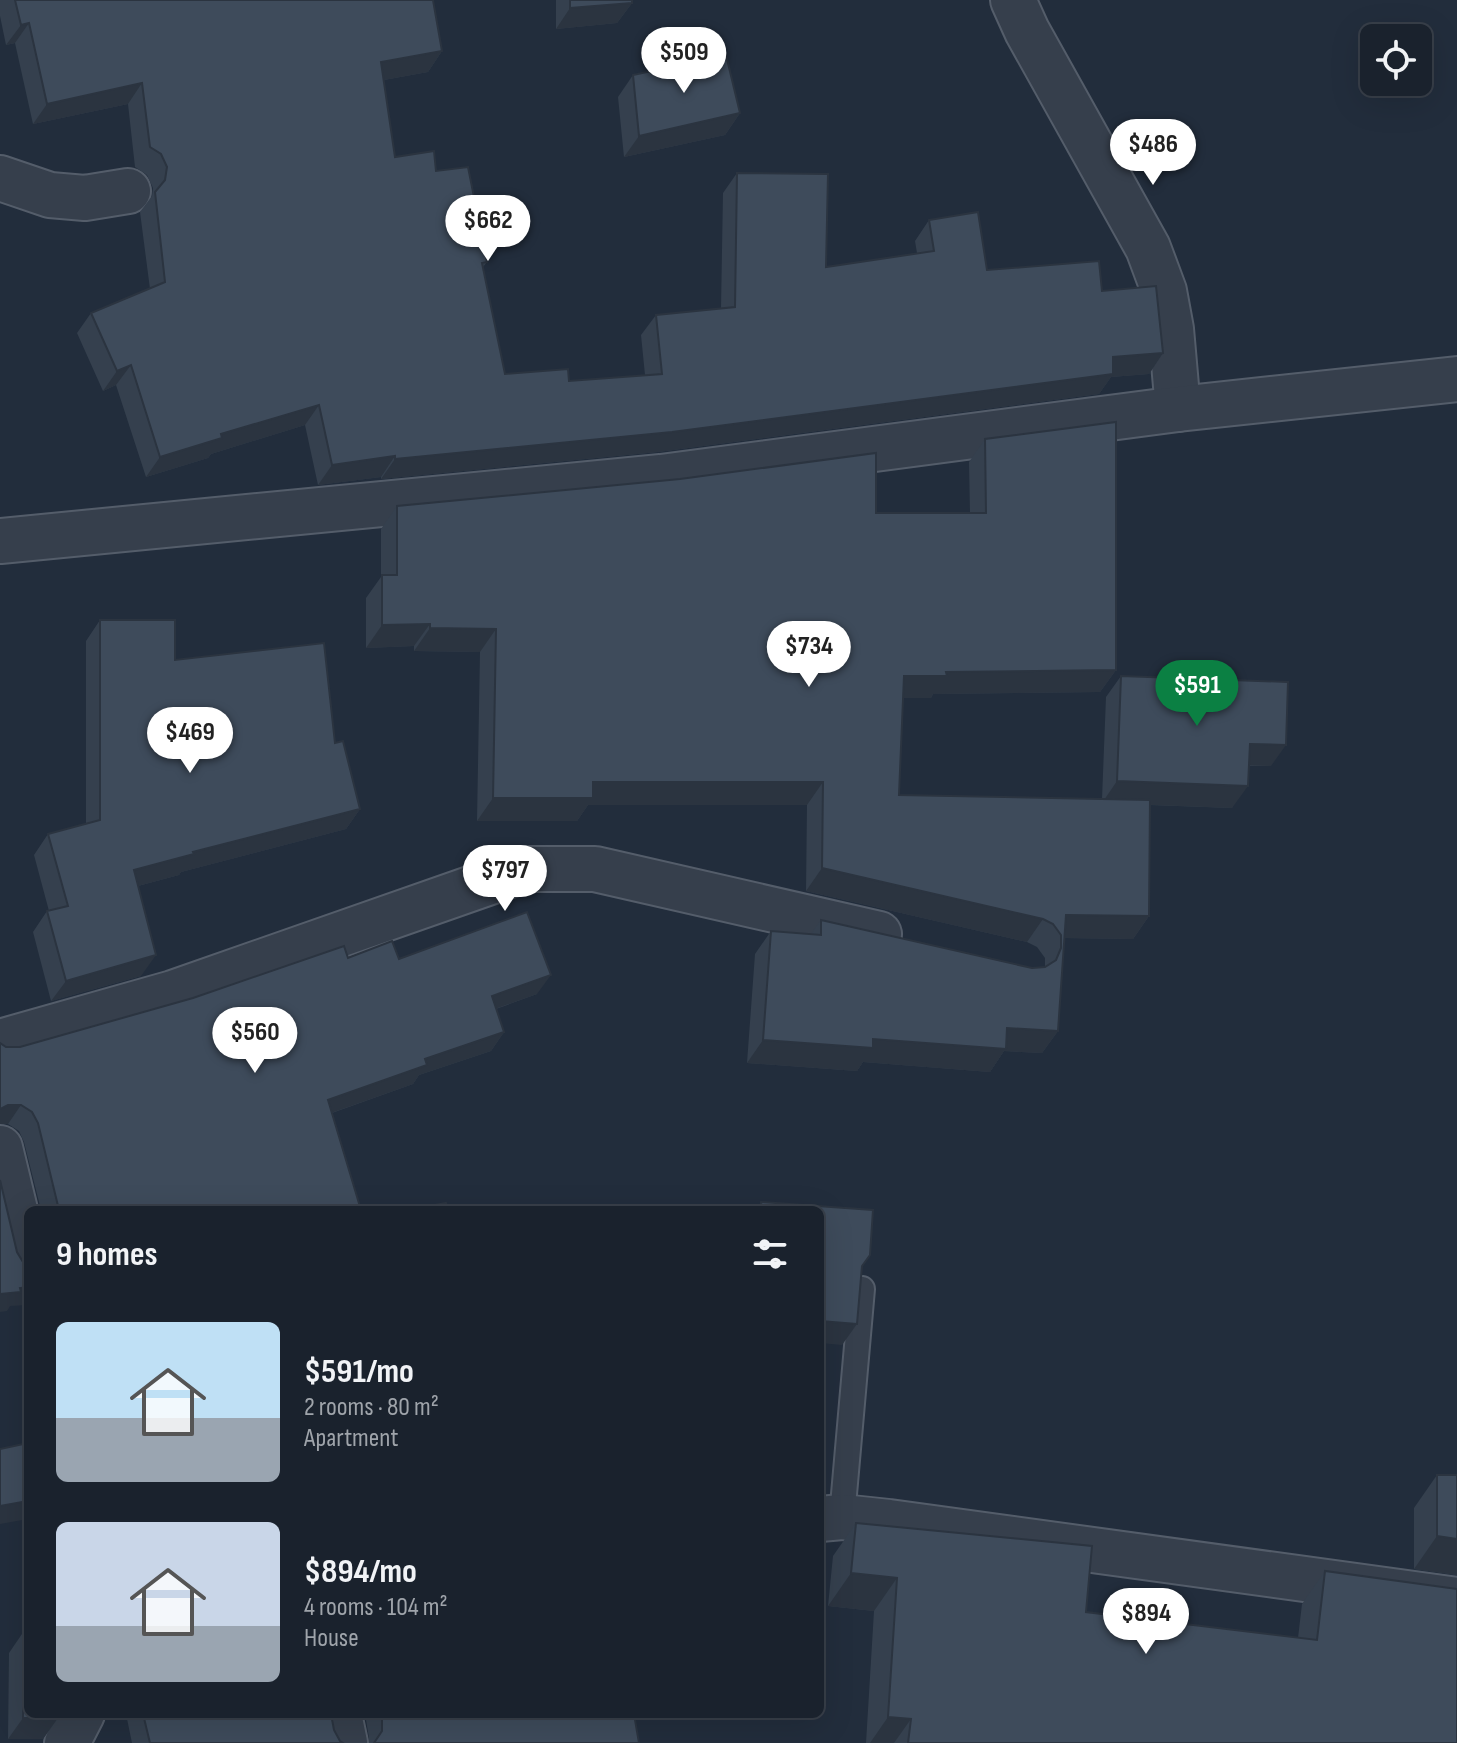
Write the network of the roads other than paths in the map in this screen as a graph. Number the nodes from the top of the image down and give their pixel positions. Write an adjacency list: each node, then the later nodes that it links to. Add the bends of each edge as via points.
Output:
1 (1013, 0): 5 (street, via 1148,248 1164,291)
2 (0, 178): 3 (street, via 50,195 85,198)
3 (128, 191)
4 (1457, 379): 5 (street)
5 (1178, 409): 6 (street, via 661,477)
6 (0, 541)
7 (915, 942): 8 (street, via 595,869 527,869 173,993)
8 (0, 1042)
9 (0, 1148): 10 (street)
10 (24, 1247)
11 (862, 1289): 12 (lane)
12 (831, 1518): 13 (street)
13 (1457, 1600)
14 (80, 1718): 16 (street)
15 (340, 1718): 17 (street)
16 (67, 1743)
17 (345, 1743)

